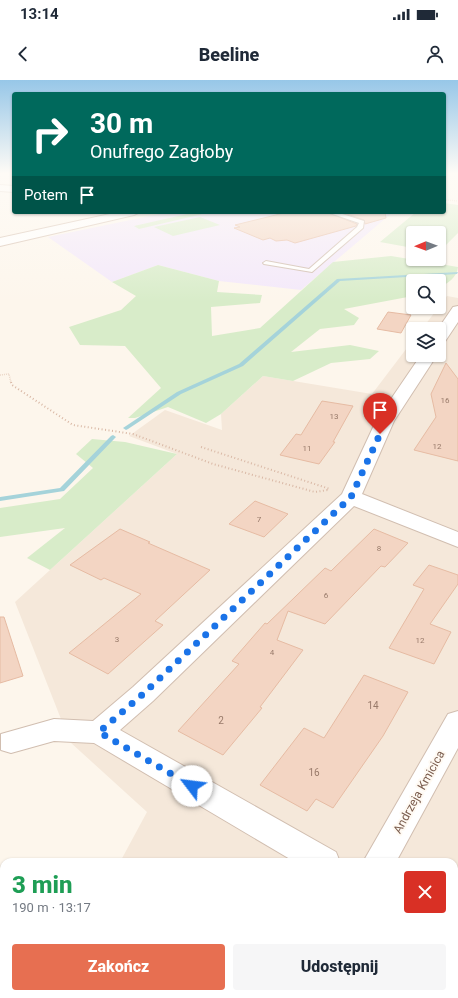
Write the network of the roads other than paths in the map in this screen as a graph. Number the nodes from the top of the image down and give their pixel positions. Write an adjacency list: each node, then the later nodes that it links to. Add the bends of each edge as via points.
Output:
1 (112, 217): 3 (street)
2 (345, 217): 4 (lane, via 362,222 360,228 310,271)
3 (0, 242)
4 (266, 264)
5 (455, 315): 6 (street)
6 (446, 329)
7 (424, 362): 8 (street, via 385,421)
8 (351, 497): 9 (street); 11 (street, via 143,694)
9 (458, 540)
10 (458, 722): 14 (street, Andrzeja Kmicica)
11 (99, 732): 12 (street, via 54,730); 13 (street)
12 (12, 742)
13 (317, 858)
14 (381, 858)

